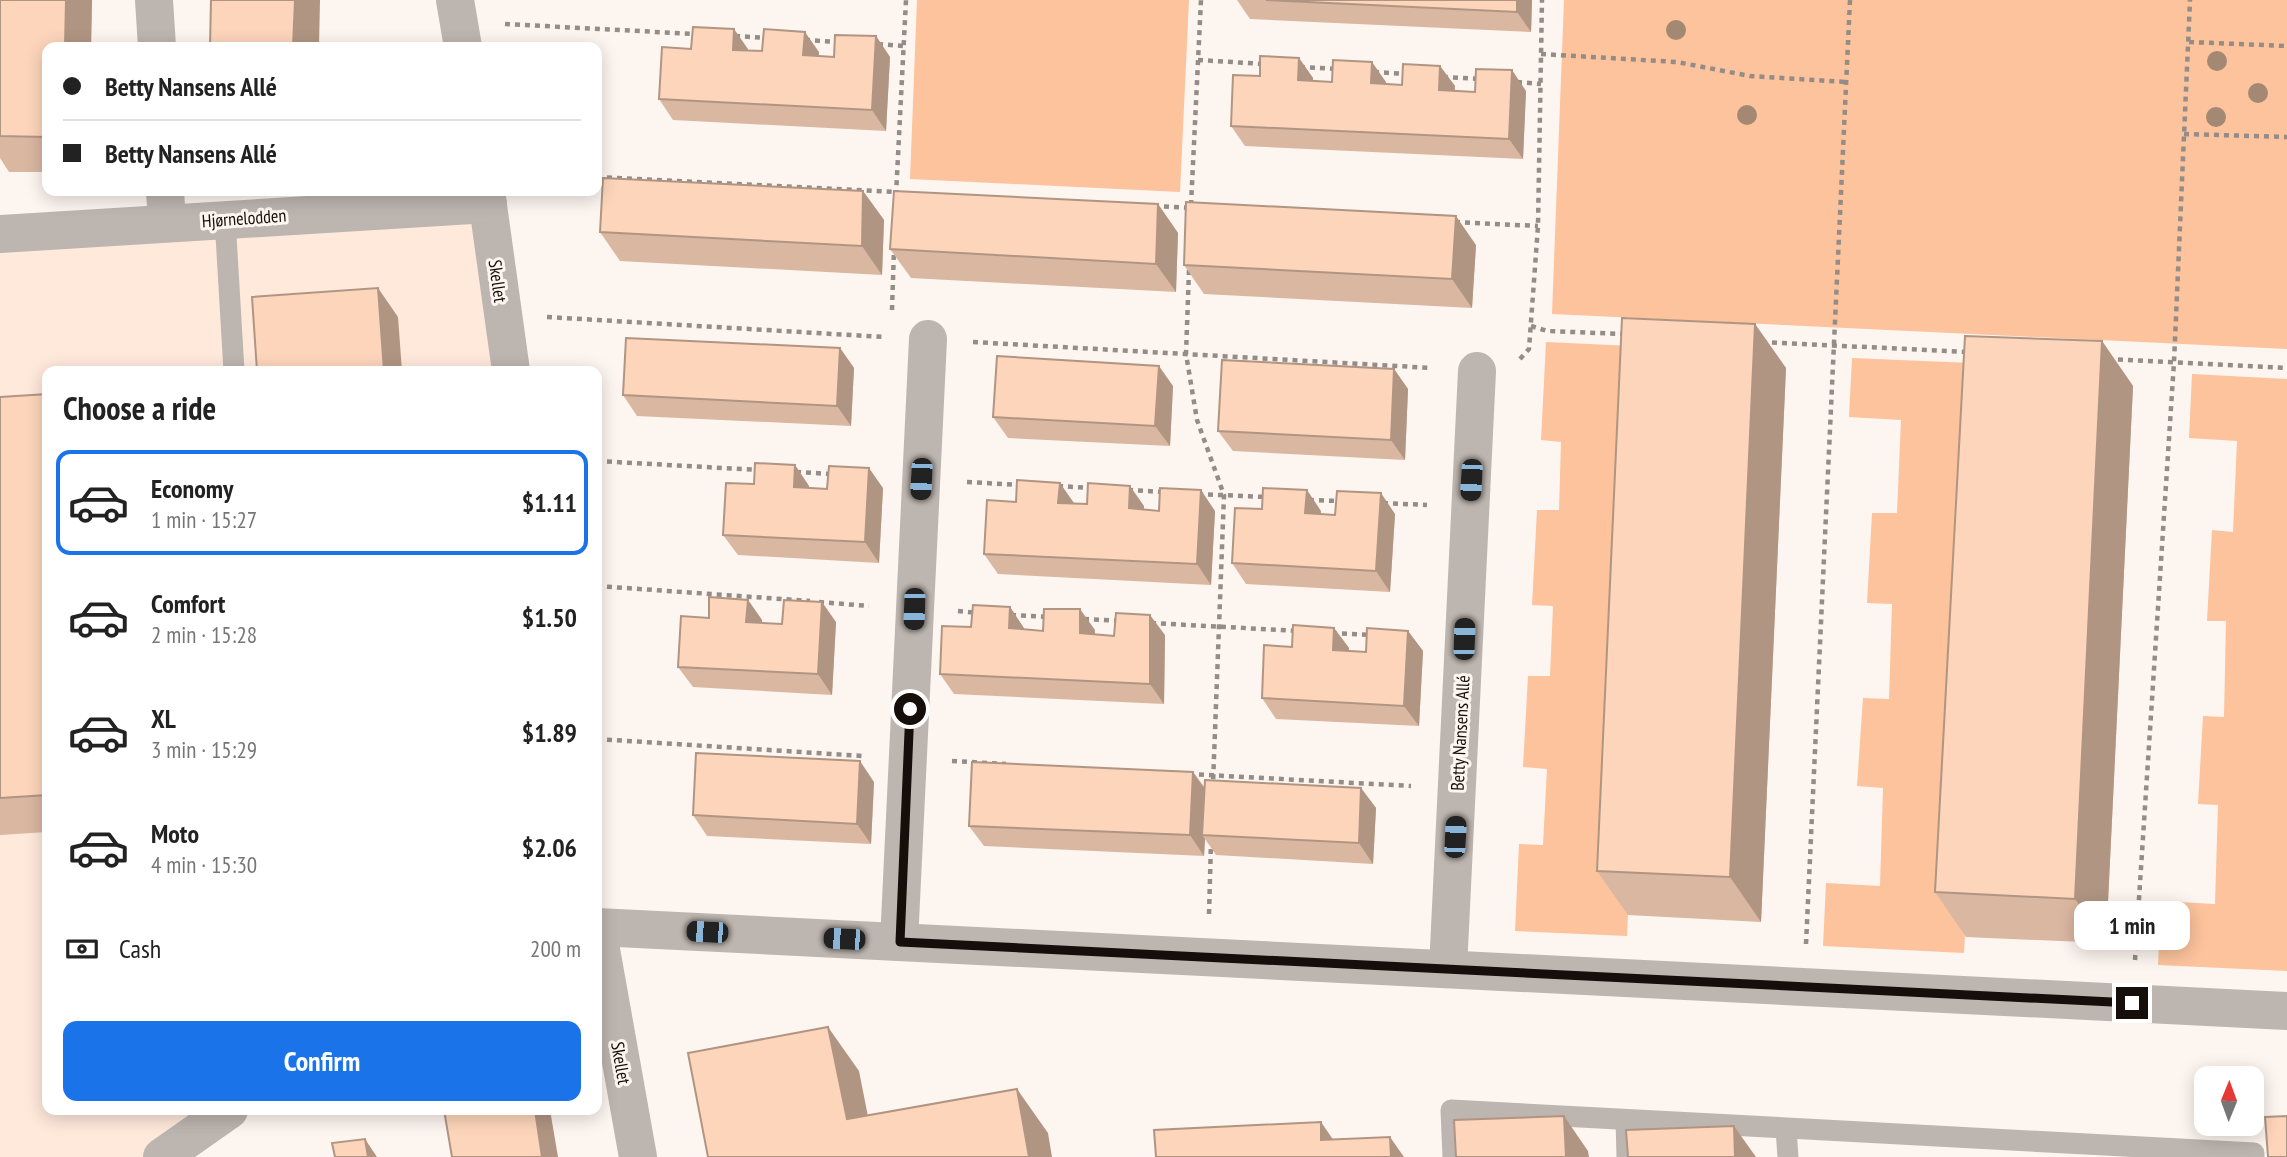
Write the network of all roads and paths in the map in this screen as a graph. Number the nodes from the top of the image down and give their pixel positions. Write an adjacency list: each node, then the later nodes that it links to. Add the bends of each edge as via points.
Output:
1 (154, 0): 12 (street)
2 (906, 0): 16 (path)
3 (1201, 0): 19 (path)
4 (1542, 0): 18 (path)
5 (1850, 0): 28 (path)
6 (2190, 0): 13 (path)
7 (459, 23): 8 (path)
8 (709, 35)
9 (723, 36): 10 (path)
10 (778, 39)
11 (792, 40): 14 (path)
12 (157, 42)
13 (2189, 42): 17 (path); 30 (path)
14 (848, 43)
15 (876, 44): 16 (path)
16 (904, 46): 33 (path)
17 (2287, 46)
18 (1541, 54): 28 (path, via 1677,62 1749,76); 29 (path)
19 (1198, 60): 20 (path); 39 (path)
20 (1272, 65)
21 (1299, 67): 22 (path)
22 (1339, 69)
23 (1366, 71): 24 (path)
24 (1420, 75)
25 (1433, 76): 26 (path)
26 (1487, 80)
27 (1514, 82): 29 (path)
28 (1846, 82): 52 (path)
29 (1541, 83): 43 (path)
30 (2184, 134): 31 (path); 56 (path)
31 (2287, 137)
32 (602, 177): 33 (path)
33 (896, 192): 34 (path); 36 (path)
34 (909, 193)
35 (487, 197): 40 (street, Hjørnelodden); 47 (street, Skellet)
36 (896, 205)
37 (1151, 206): 39 (path)
38 (166, 207): 40 (street, Hjørnelodden); 44 (street, Hjørnelodden)
39 (1191, 208): 41 (path)
40 (225, 219): 57 (lane)
41 (1191, 221)
42 (1455, 222): 43 (path)
43 (1538, 226): 48 (path)
44 (0, 234)
45 (894, 245): 50 (path)
46 (1190, 261): 54 (path)
47 (503, 315): 50 (path); 58 (street, Skellet)
48 (1531, 326): 49 (path, via 1547,331); 60 (path, via 1529,349 1511,370)
49 (1629, 335)
50 (910, 338): 54 (path); 65 (street)
51 (1752, 341): 52 (path)
52 (1834, 345): 53 (path); 103 (path)
53 (1970, 352)
54 (1186, 354): 60 (path); 72 (path, via 1197,420)
55 (2106, 359): 56 (path)
56 (2174, 362): 59 (path); 104 (path)
57 (234, 366)
58 (510, 366)
59 (2287, 368)
60 (1477, 371): 77 (street, Betty Nansens Allé)
61 (602, 461): 62 (path)
62 (773, 471)
63 (786, 472): 64 (path)
64 (840, 475)
65 (921, 479): 66 (path); 79 (street)
66 (1031, 485)
67 (1045, 486): 68 (path)
68 (1100, 489)
69 (1128, 490): 70 (path)
70 (1169, 492)
71 (1196, 494): 72 (path)
72 (1224, 495): 73 (path); 86 (path)
73 (1278, 498)
74 (1306, 499): 75 (path)
75 (1346, 501)
76 (1374, 503): 77 (path)
77 (1469, 508): 96 (street, Betty Nansens Allé)
78 (602, 586): 79 (path)
79 (914, 609): 80 (path); 91 (street)
80 (983, 613)
81 (1011, 615): 82 (path)
82 (1052, 617)
83 (1080, 619): 84 (path)
84 (1121, 621)
85 (1149, 623): 86 (path)
86 (1218, 627): 87 (path); 94 (path)
87 (1300, 631)
88 (1328, 633): 89 (path)
89 (1382, 635)
90 (602, 739): 91 (path)
91 (908, 759): 92 (path); 99 (street)
92 (1019, 765)
93 (1186, 774): 94 (path)
94 (1214, 775): 95 (path); 96 (path)
95 (1213, 788)
96 (1458, 789): 102 (street, Betty Nansens Allé)
97 (1211, 841): 101 (path)
98 (602, 927): 99 (street)
99 (900, 942): 101 (street)
100 (602, 955): 110 (street, Skellet)
101 (1207, 957): 102 (street)
102 (1448, 969): 103 (street)
103 (1802, 987): 104 (street)
104 (2132, 1003): 105 (street)
105 (2287, 1011)
106 (222, 1115): 109 (street)
107 (1626, 1120): 108 (lane); 111 (lane, via 1451,1110); 112 (lane)
108 (1786, 1129): 113 (lane); 114 (lane, via 2254,1153)
109 (162, 1157)
110 (638, 1157)
111 (1453, 1157)
112 (1628, 1157)
113 (1787, 1157)
114 (2254, 1157)

